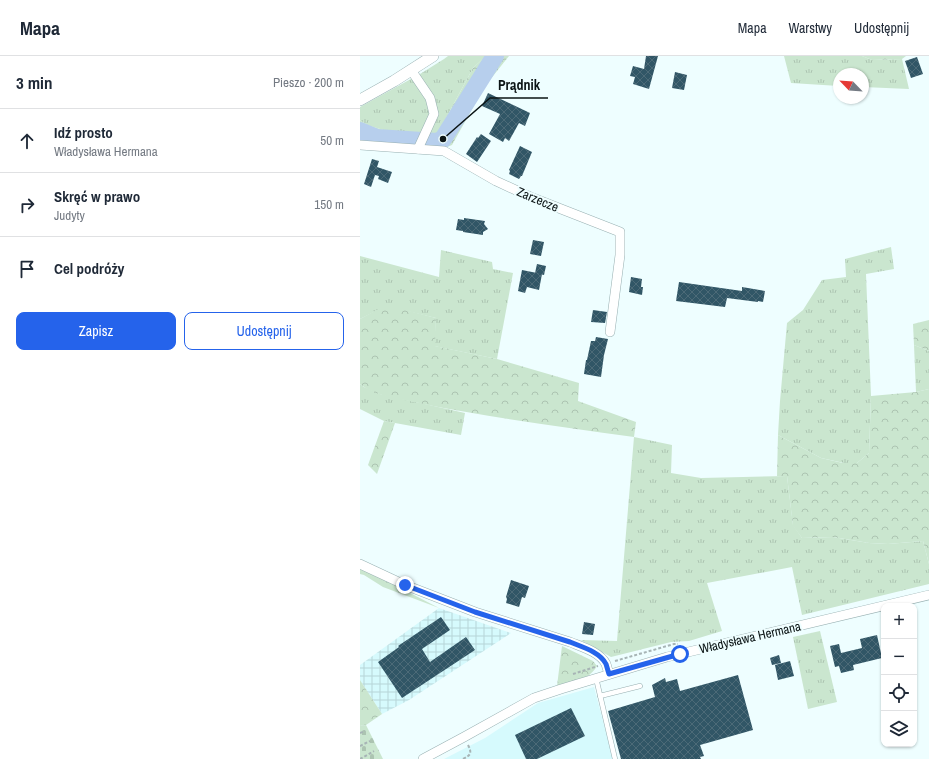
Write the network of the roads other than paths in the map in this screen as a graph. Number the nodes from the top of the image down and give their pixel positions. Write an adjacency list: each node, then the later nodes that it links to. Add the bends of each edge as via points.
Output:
1 (433, 56): 2 (street)
2 (411, 70): 3 (street); 5 (street, via 430,98 434,114)
3 (360, 100)
4 (360, 145): 5 (street, Zarzecze)
5 (419, 148): 6 (street, Zarzecze, via 444,151 496,181 620,232 620,255)
6 (610, 332)
7 (360, 564): 9 (street, via 405,585 475,612 570,642 593,652 602,659)
8 (929, 595): 9 (street, Władysława Hermana, via 680,654)
9 (609, 674): 10 (street, Władysława Hermana)
10 (596, 678): 12 (lane); 13 (street, Władysława Hermana, via 534,698)
11 (640, 686): 12 (lane)
12 (600, 696): 14 (lane)
13 (422, 759)
14 (616, 759)

